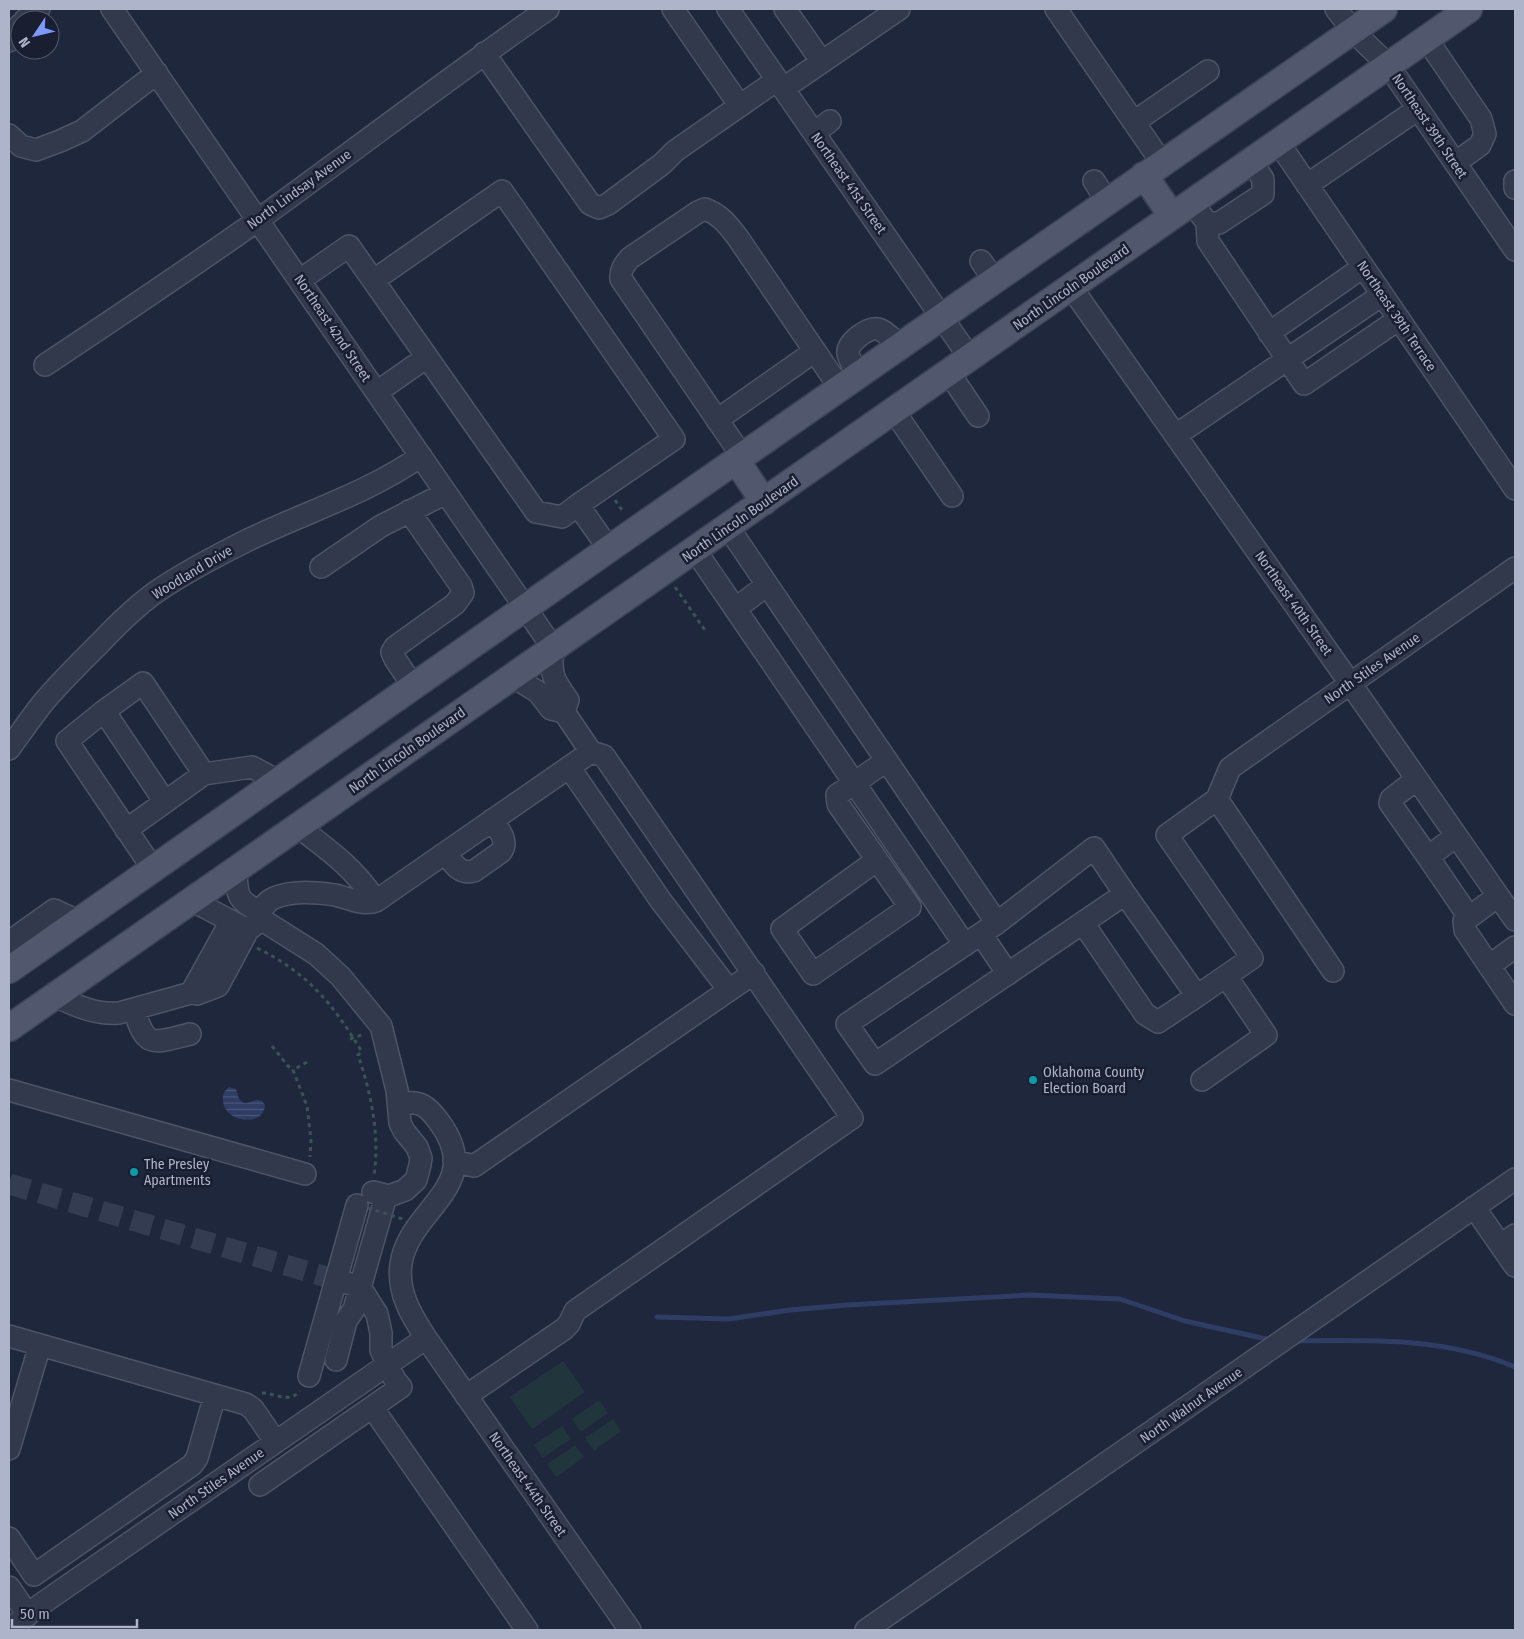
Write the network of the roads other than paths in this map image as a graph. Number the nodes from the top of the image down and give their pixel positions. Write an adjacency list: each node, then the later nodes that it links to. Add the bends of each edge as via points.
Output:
1 (112, 9): 17 (street, Northeast 42nd Street)
2 (548, 9): 13 (street, North Lindsay Avenue)
3 (673, 9): 19 (street)
4 (728, 9): 18 (street, Northeast 41st Street)
5 (785, 9): 14 (street)
6 (898, 9): 14 (street)
7 (1056, 9): 21 (street)
8 (1336, 9): 11 (street, Northeast 39th Street)
9 (1384, 9): 11 (main road)
10 (1469, 9): 12 (main road, North Lincoln Boulevard)
11 (1353, 31): 15 (street, Northeast 39th Street); 25 (main road)
12 (1426, 38): 15 (main road, North Lincoln Boulevard); 24 (street, via 1481,119 1485,134 1480,145)
13 (484, 53): 19 (street, via 590,204 599,208); 30 (street, North Lindsay Avenue)
14 (822, 62): 18 (street)
15 (1388, 64): 20 (street, Northeast 39th Street); 23 (main road, North Lincoln Boulevard)
16 (1208, 71): 21 (street)
17 (157, 73): 22 (street, via 82,131 60,142 36,150 21,146); 30 (street, Northeast 42nd Street)
18 (780, 84): 19 (street); 37 (street, Northeast 41st Street, via 822,127)
19 (740, 106)
20 (1418, 109): 24 (street, Northeast 39th Street); 27 (street)
21 (1134, 122): 25 (street)
22 (9, 135)
23 (1278, 142): 27 (street, Northeast 39th Terrace); 29 (main road, North Lincoln Boulevard)
24 (1455, 163): 31 (street, Northeast 39th Street)
25 (1153, 169): 29 (main road); 37 (main road, via 1100,191 987,270)
26 (1515, 181): 28 (street)
27 (1307, 184): 32 (street, Northeast 39th Terrace)
28 (1515, 188)
29 (1190, 214): 35 (main road, North Lincoln Boulevard); 39 (street)
30 (258, 219): 33 (street, Northeast 42nd Street); 44 (street, North Lindsay Avenue)
31 (1515, 250)
32 (1363, 267): 36 (street, Northeast 39th Terrace); 39 (street)
33 (300, 280): 34 (street, via 350,246); 47 (street, Northeast 42nd Street)
34 (374, 280): 41 (street); 58 (street, via 502,191 674,439)
35 (1071, 286): 42 (main road, North Lincoln Boulevard); 51 (street, Northeast 40th Street)
36 (1382, 295): 38 (street, Northeast 39th Terrace); 43 (street)
37 (941, 317): 42 (street, Northeast 41st Street); 46 (main road)
38 (1399, 319): 43 (street, via 1304,384); 54 (street, Northeast 39th Terrace)
39 (1269, 333): 43 (street)
40 (815, 351): 46 (street); 50 (street); 50 (street, via 738,238 714,213 705,209 698,212 630,258 620,273 621,279)
41 (427, 357): 47 (street); 58 (street, via 536,512 562,517)
42 (970, 358): 45 (main road, North Lincoln Boulevard)
43 (1288, 359): 51 (street)
44 (45, 365)
45 (948, 373): 48 (main road, North Lincoln Boulevard); 49 (street)
46 (849, 382): 53 (main road)
47 (377, 392): 52 (street, Northeast 42nd Street)
48 (894, 411): 56 (street); 57 (main road, North Lincoln Boulevard)
49 (978, 416)
50 (717, 420): 53 (street)
51 (1176, 435): 70 (street, Northeast 40th Street)
52 (421, 456): 55 (street, Northeast 42nd Street); 74 (street, Woodland Drive, via 367,488 247,540 154,594 64,679)
53 (739, 458): 57 (main road); 61 (main road)
54 (1515, 489)
55 (446, 493): 59 (street); 66 (street, Northeast 42nd Street)
56 (952, 496)
57 (764, 502): 60 (main road, North Lincoln Boulevard)
58 (578, 505): 61 (street)
59 (409, 511): 63 (street, via 381,526); 71 (street, via 463,593 455,604 392,652)
60 (728, 527): 62 (main road, North Lincoln Boulevard); 65 (street)
61 (609, 549): 66 (main road)
62 (694, 550): 67 (street); 68 (main road, North Lincoln Boulevard)
63 (322, 567)
64 (1515, 568): 70 (street, North Stiles Avenue)
65 (767, 585): 67 (street); 76 (street)
66 (526, 608): 68 (street, Northeast 42nd Street); 71 (main road)
67 (735, 609): 81 (street)
68 (553, 648): 69 (main road, North Lincoln Boulevard); 73 (street, via 552,675 568,700)
69 (512, 676): 73 (street, via 538,692 551,709); 85 (main road, North Lincoln Boulevard)
70 (1350, 683): 79 (street, Northeast 40th Street); 82 (street, North Stiles Avenue, via 1230,768)
71 (413, 686): 80 (main road)
72 (104, 712): 78 (street, via 143,684); 83 (street); 86 (street, via 67,741)
73 (564, 712): 75 (street)
74 (9, 750)
75 (591, 752): 77 (street); 108 (street, via 604,756)
76 (886, 761): 81 (street); 102 (street)
77 (569, 767): 84 (street); 111 (street, via 661,901)
78 (204, 774): 80 (street, via 252,768); 83 (street)
79 (1417, 779): 87 (street, Northeast 40th Street); 89 (street, via 1390,802)
80 (278, 781): 91 (main road)
81 (855, 782): 90 (street, via 837,795 838,804); 102 (street)
82 (1217, 799): 107 (street); 110 (street, via 1167,835 1252,958)
83 (165, 802): 86 (street)
84 (492, 820): 88 (street); 88 (street, via 504,839 504,849 474,871 460,870)
85 (297, 826): 92 (main road, North Lincoln Boulevard); 96 (street, via 347,864)
86 (126, 830): 91 (street)
87 (1456, 836): 89 (street); 94 (street, Northeast 40th Street)
88 (446, 852): 96 (street)
89 (1428, 857): 97 (street)
90 (877, 860): 90 (street, via 910,907 814,974 782,929)
91 (153, 869): 99 (main road)
92 (236, 869): 95 (main road, North Lincoln Boulevard); 101 (street, via 236,890 248,906)
93 (1125, 894): 100 (street); 102 (street, via 1094,848); 113 (street)
94 (1498, 896): 97 (street); 98 (street, Northeast 40th Street)
95 (191, 900): 101 (street); 112 (main road, North Lincoln Boulevard)
96 (376, 901): 101 (street, via 366,903 334,895 302,893 280,896 265,903)
97 (1469, 917): 105 (street, via 1464,921 1466,930)
98 (1515, 920)
99 (78, 921): 103 (street, via 54,910); 106 (main road)
100 (1083, 923): 109 (street); 113 (street, via 1145,1014 1158,1022)
101 (251, 926): 115 (street, via 191,994); 120 (street, via 316,954 378,1020 385,1035)
102 (981, 934): 109 (street); 109 (street, via 847,1024 875,1064)
103 (9, 942)
104 (1515, 947): 105 (street)
105 (1489, 966): 114 (street)
106 (9, 970)
107 (1333, 971)
108 (754, 973): 111 (street); 136 (street, via 852,1118 575,1311 564,1329)
109 (1008, 974)
110 (1226, 976): 113 (street); 118 (street, via 1266,1035)
111 (729, 990): 121 (street, via 474,1166)
112 (54, 996): 115 (street, via 100,1013); 116 (main road, North Lincoln Boulevard)
113 (1197, 996)
114 (1515, 1004)
115 (134, 1009): 117 (street, via 143,1034 152,1041)
116 (9, 1028)
117 (190, 1034)
118 (1202, 1080)
119 (9, 1090): 122 (street)
120 (399, 1103): 121 (street, via 415,1102 428,1109 448,1136); 124 (street, via 401,1126 418,1147 421,1158 417,1176 398,1194)
121 (454, 1161): 130 (street, Northeast 44th Street, via 447,1188 410,1236 401,1262 402,1292)
122 (305, 1174)
123 (1515, 1179): 125 (street, North Walnut Avenue)
124 (372, 1196): 128 (street); 134 (street)
125 (1474, 1207): 126 (street); 146 (street, North Walnut Avenue)
126 (1508, 1240): 127 (street)
127 (1515, 1266)
128 (354, 1285): 132 (street, via 354,1309 346,1321); 133 (street, via 377,1314 381,1350)
129 (9, 1336): 131 (street)
130 (426, 1338): 133 (street, North Stiles Avenue); 136 (street, Northeast 44th Street)
131 (40, 1345): 135 (street); 139 (street)
132 (336, 1360)
133 (388, 1364): 137 (street, via 400,1387); 138 (street, North Stiles Avenue)
134 (309, 1376)
135 (215, 1395): 138 (street, via 250,1405); 141 (street, via 195,1462 34,1575)
136 (466, 1396): 145 (street, Northeast 44th Street)
137 (372, 1407): 140 (street, via 263,1483); 144 (street)
138 (275, 1441): 140 (street, North Stiles Avenue)
139 (9, 1449)
140 (250, 1459): 143 (street, North Stiles Avenue)
141 (9, 1538)
142 (9, 1586): 143 (street)
143 (19, 1625)
144 (527, 1630)
145 (630, 1630)
146 (866, 1630)

